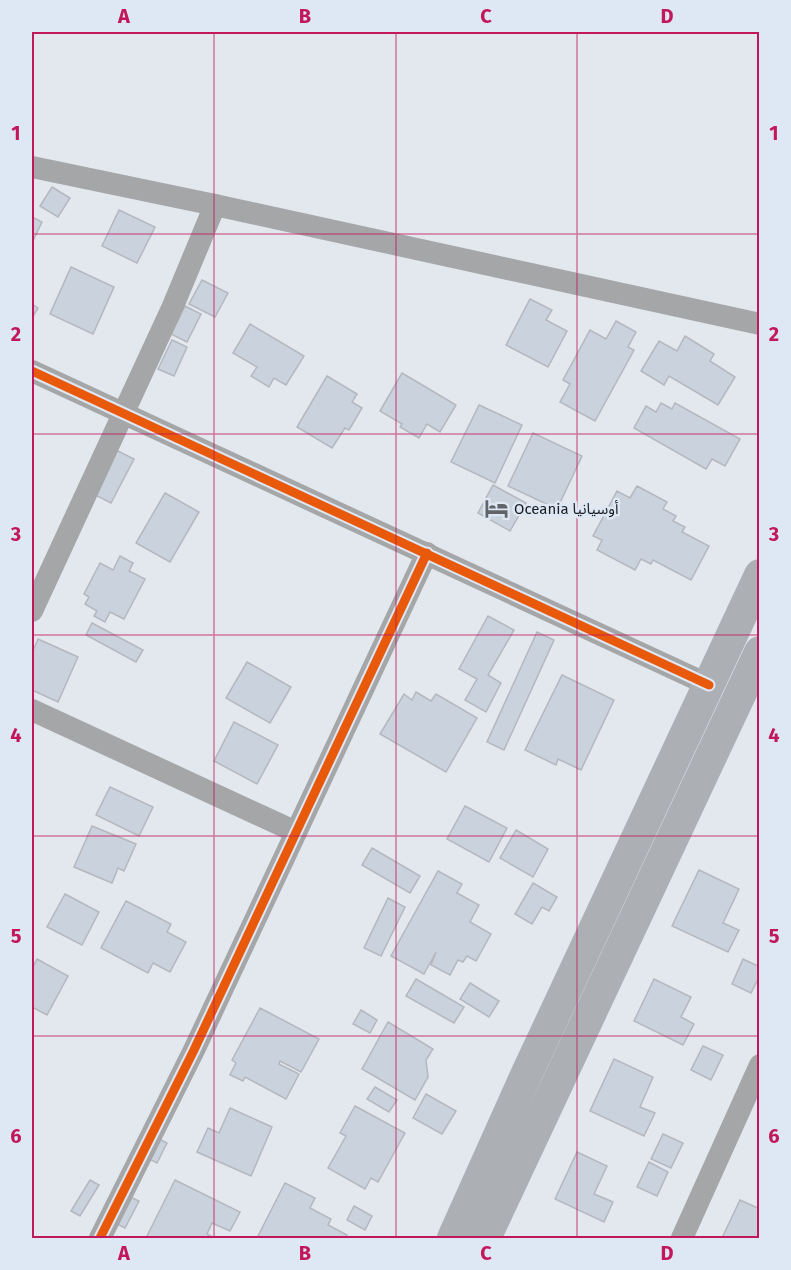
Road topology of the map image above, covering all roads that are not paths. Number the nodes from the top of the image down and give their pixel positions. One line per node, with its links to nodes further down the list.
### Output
1 (32, 167): 2 (street)
2 (215, 205): 3 (street); 5 (street)
3 (759, 324)
4 (32, 370): 5 (street)
5 (123, 412): 6 (street); 8 (street)
6 (427, 553): 10 (street); 13 (street)
7 (759, 575): 10 (main road)
8 (32, 611)
9 (759, 652): 11 (main road)
10 (709, 685): 11 (main road); 14 (main road)
11 (749, 704): 15 (main road)
12 (32, 710): 13 (street)
13 (296, 832): 18 (street)
14 (613, 890): 15 (main road); 17 (main road)
15 (642, 903): 17 (main road)
16 (759, 1065): 20 (street)
17 (481, 1222): 19 (main road)
18 (100, 1239)
19 (453, 1239)
20 (682, 1239)

